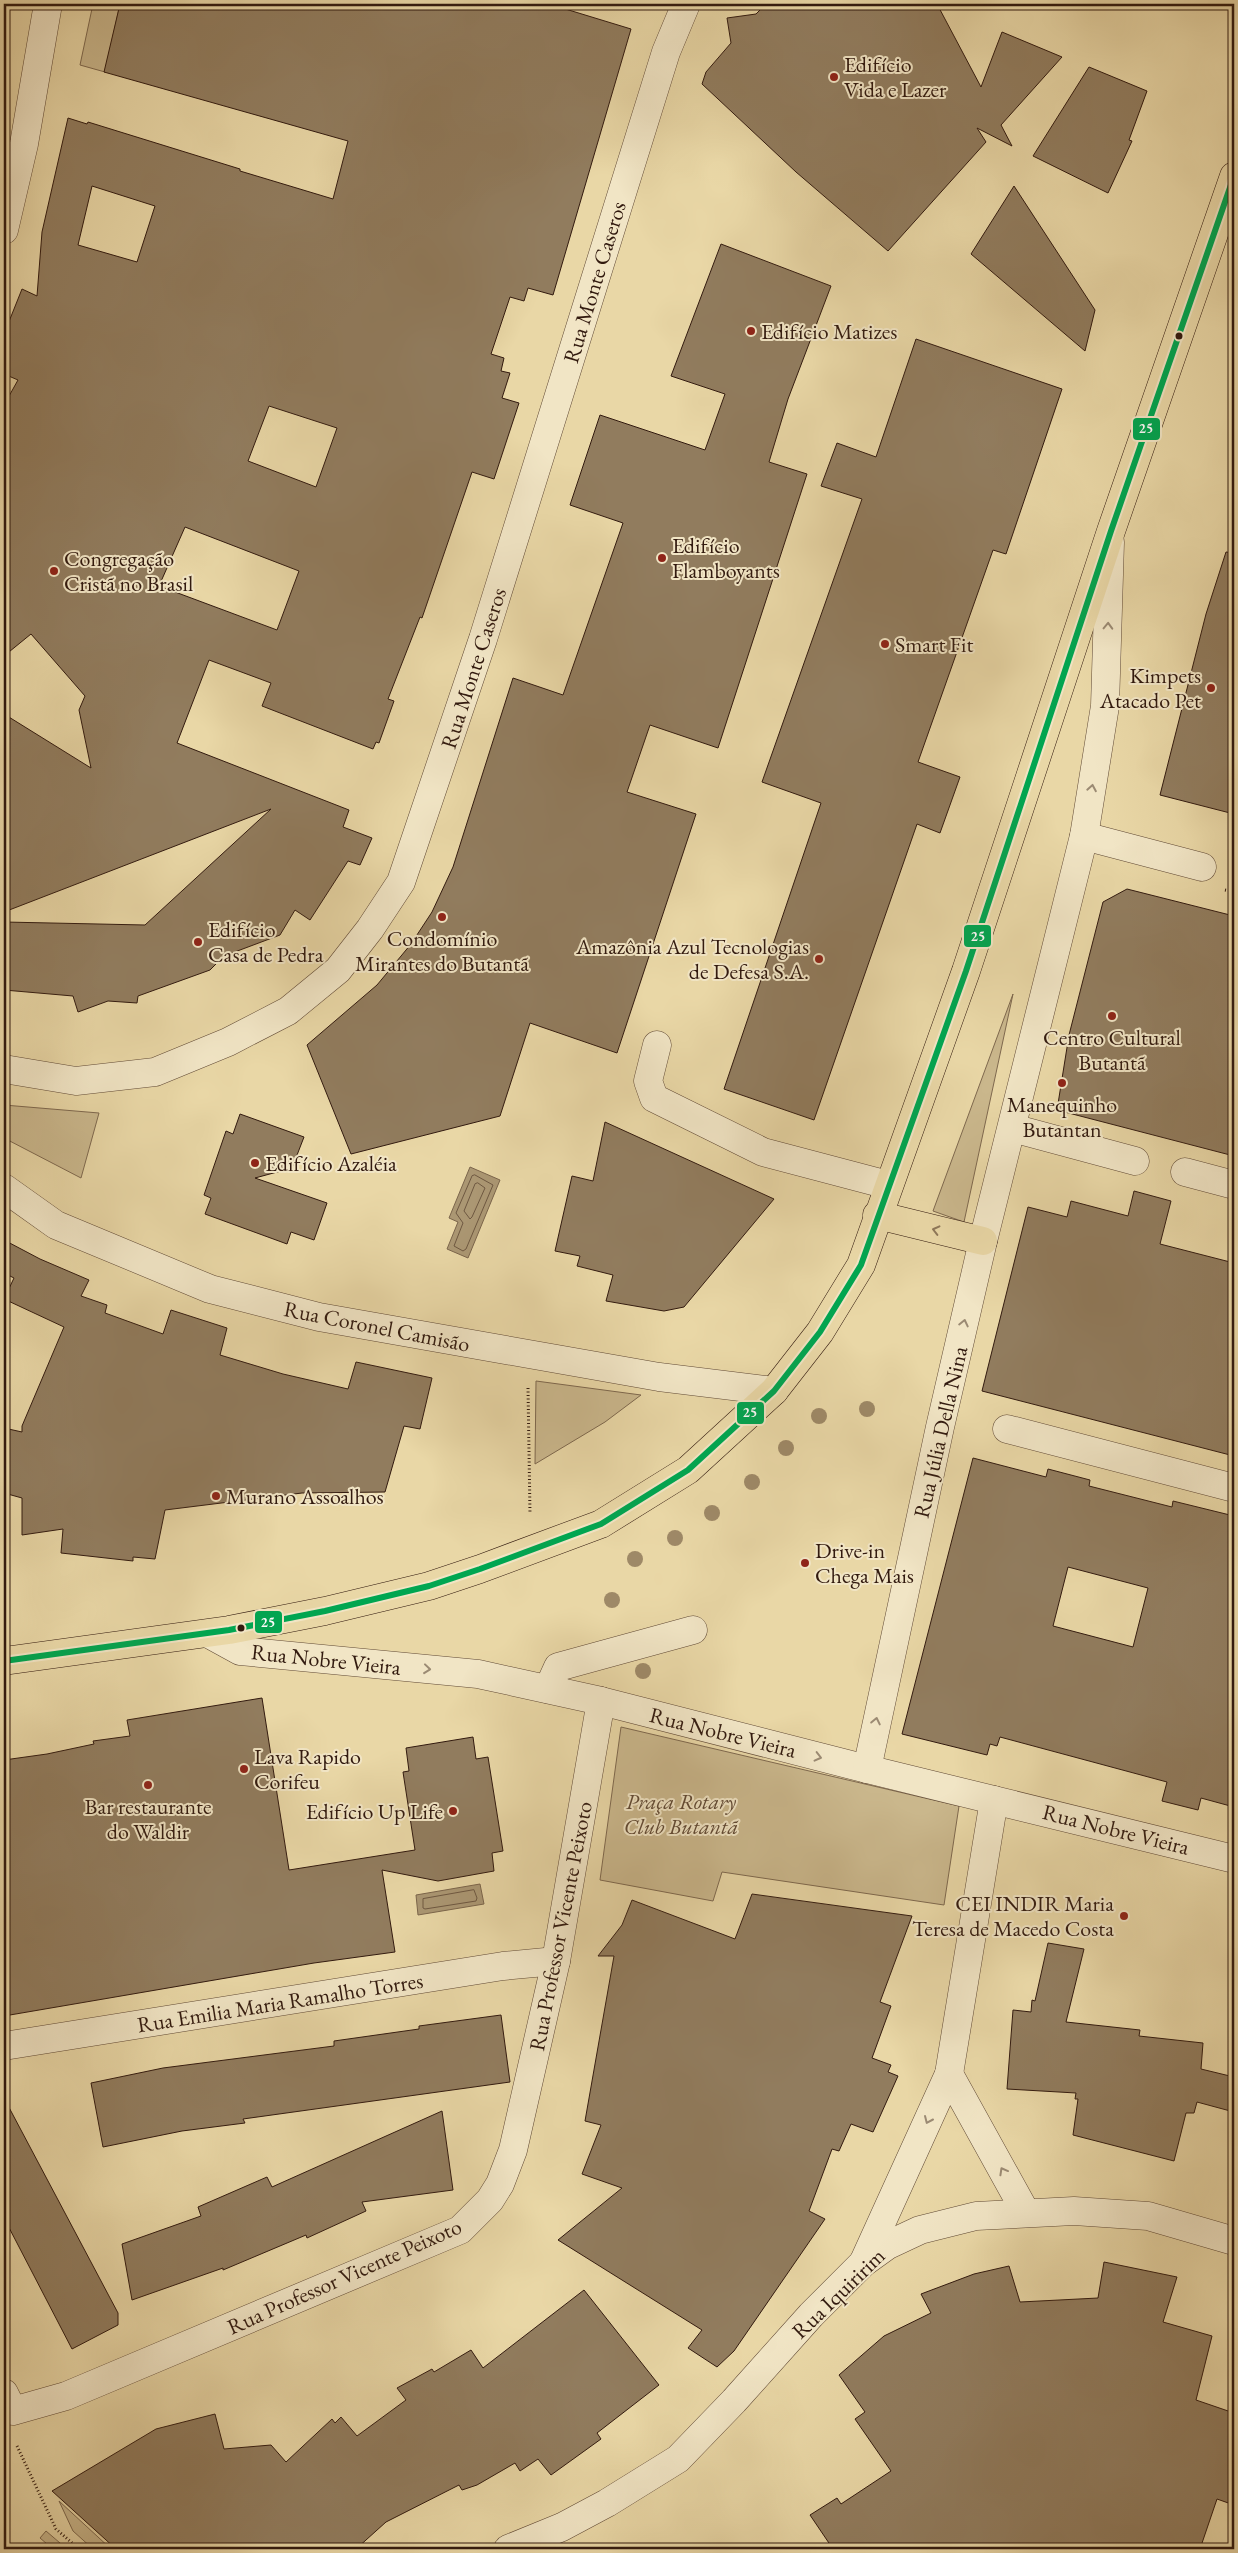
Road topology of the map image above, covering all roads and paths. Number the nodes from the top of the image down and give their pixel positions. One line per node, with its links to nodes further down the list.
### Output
1 (48, 4): 4 (street)
2 (686, 4): 9 (street, Rua Monte Caseros)
3 (1234, 176): 5 (main road)
4 (4, 230)
5 (1111, 531): 6 (street, Rua Júlia Della Nina, one-way to 5); 13 (main road)
6 (1084, 836): 7 (street); 10 (street, Rua Júlia Della Nina)
7 (1202, 867)
8 (657, 1045): 13 (street)
9 (4, 1069)
10 (1012, 1128): 11 (street); 17 (street, Rua Júlia Della Nina)
11 (1135, 1161)
12 (1185, 1172): 14 (street)
13 (888, 1185): 16 (main road)
14 (1234, 1185)
15 (4, 1188): 18 (street, Rua Coronel Camisão)
16 (877, 1215): 17 (main road, one-way to 16); 19 (main road)
17 (983, 1242): 28 (street, Rua Júlia Della Nina, one-way to 17)
18 (527, 1354): 19 (street, Rua Coronel Camisão); 22 (path)
19 (774, 1391): 22 (main road)
20 (1007, 1429): 21 (street)
21 (1234, 1488)
22 (530, 1551): 24 (main road)
23 (693, 1630): 26 (street)
24 (209, 1634): 25 (main road); 26 (street, Rua Nobre Vieira, one-way to 26)
25 (4, 1661)
26 (548, 1690): 27 (street, Rua Nobre Vieira)
27 (601, 1701): 28 (street, Rua Nobre Vieira, one-way to 28); 31 (street, Rua Professor Vicente Peixoto)
28 (867, 1769): 29 (street, Rua Nobre Vieira)
29 (994, 1800): 30 (street, Rua Nobre Vieira); 33 (street)
30 (1234, 1859)
31 (556, 1961): 32 (street, Rua Emilia Maria Ramalho Torres); 37 (street, Rua Professor Vicente Peixoto)
32 (4, 2046)
33 (949, 2074): 34 (street, one-way to 33); 36 (street, one-way to 36)
34 (1026, 2213): 35 (street, Rua Iquiririm); 36 (street, Rua Iquiririm)
35 (1234, 2241)
36 (863, 2263): 39 (street, Rua Iquiririm)
37 (8, 2402): 38 (path)
38 (79, 2549)
39 (508, 2549)

